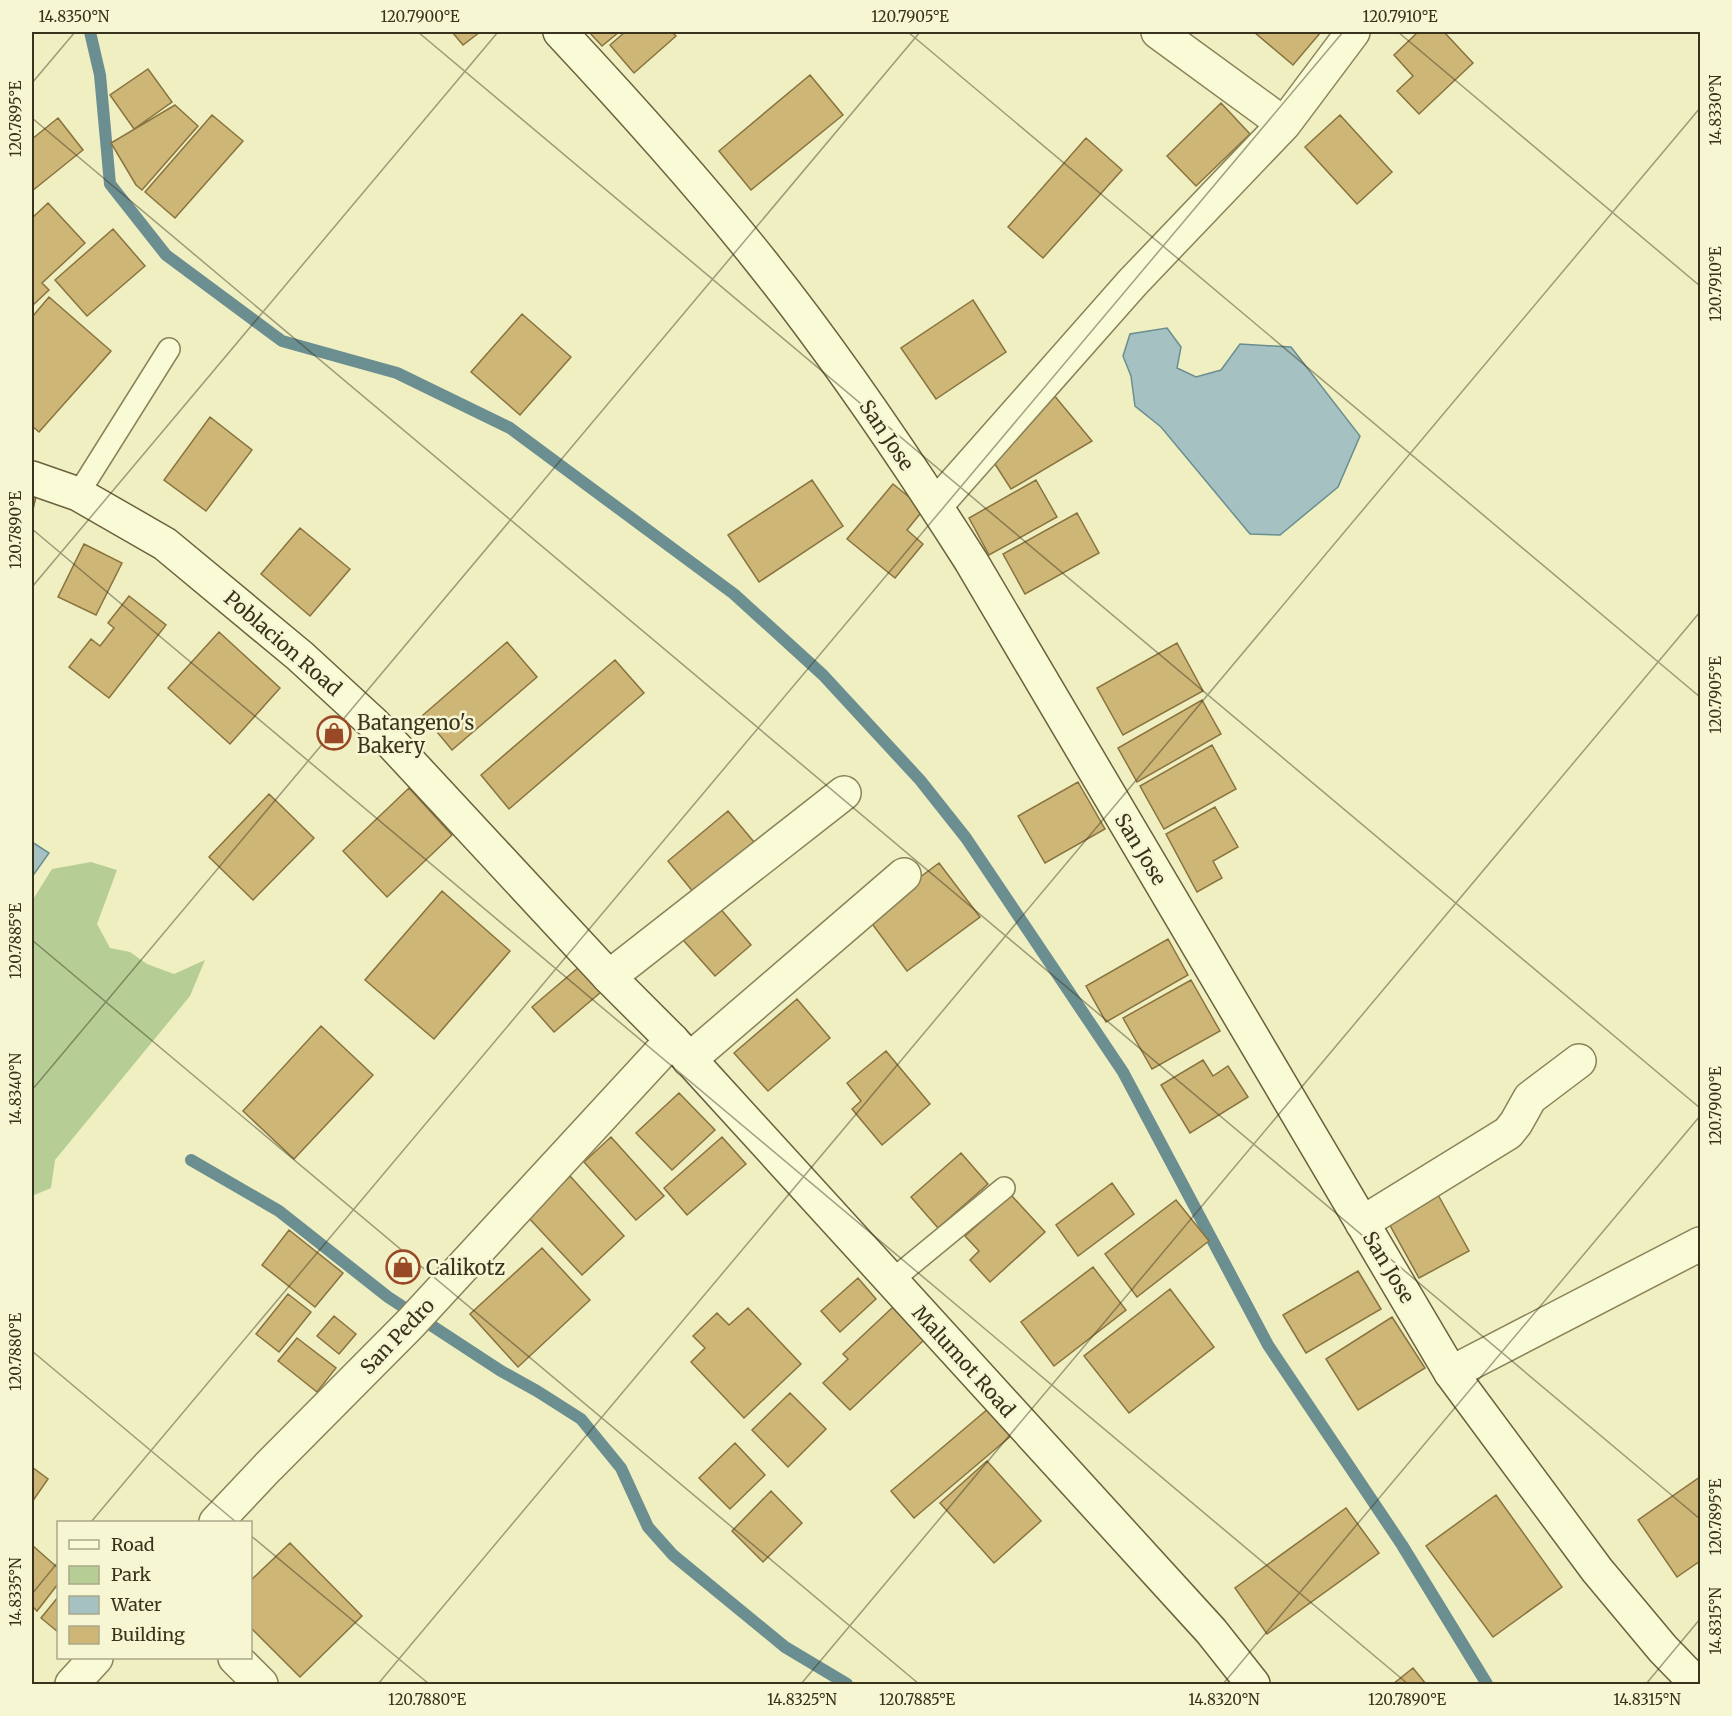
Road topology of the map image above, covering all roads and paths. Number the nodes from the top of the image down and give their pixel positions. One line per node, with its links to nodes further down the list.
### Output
1 (560, 32): 8 (street, San Jose)
2 (1158, 32): 4 (street)
3 (1353, 32): 4 (street)
4 (1284, 124): 8 (street)
5 (170, 349): 7 (lane)
6 (32, 478): 7 (street, Poblacion Road)
7 (78, 494): 11 (street, Poblacion Road)
8 (936, 505): 15 (street, San Jose)
9 (844, 793): 11 (street)
10 (904, 875): 12 (street, San Pedro)
11 (609, 976): 12 (street, Poblacion Road)
12 (681, 1050): 17 (street, Malumot Road); 19 (street, San Pedro)
13 (1579, 1061): 15 (street)
14 (1004, 1188): 17 (lane)
15 (1362, 1223): 18 (street, San Jose)
16 (1701, 1244): 18 (street)
17 (891, 1281): 24 (street, Malumot Road)
18 (1451, 1372): 25 (street, San Jose)
19 (217, 1521)
20 (95, 1659): 22 (street)
21 (236, 1659): 23 (street)
22 (72, 1684)
23 (261, 1684)
24 (1253, 1684)
25 (1697, 1684)

